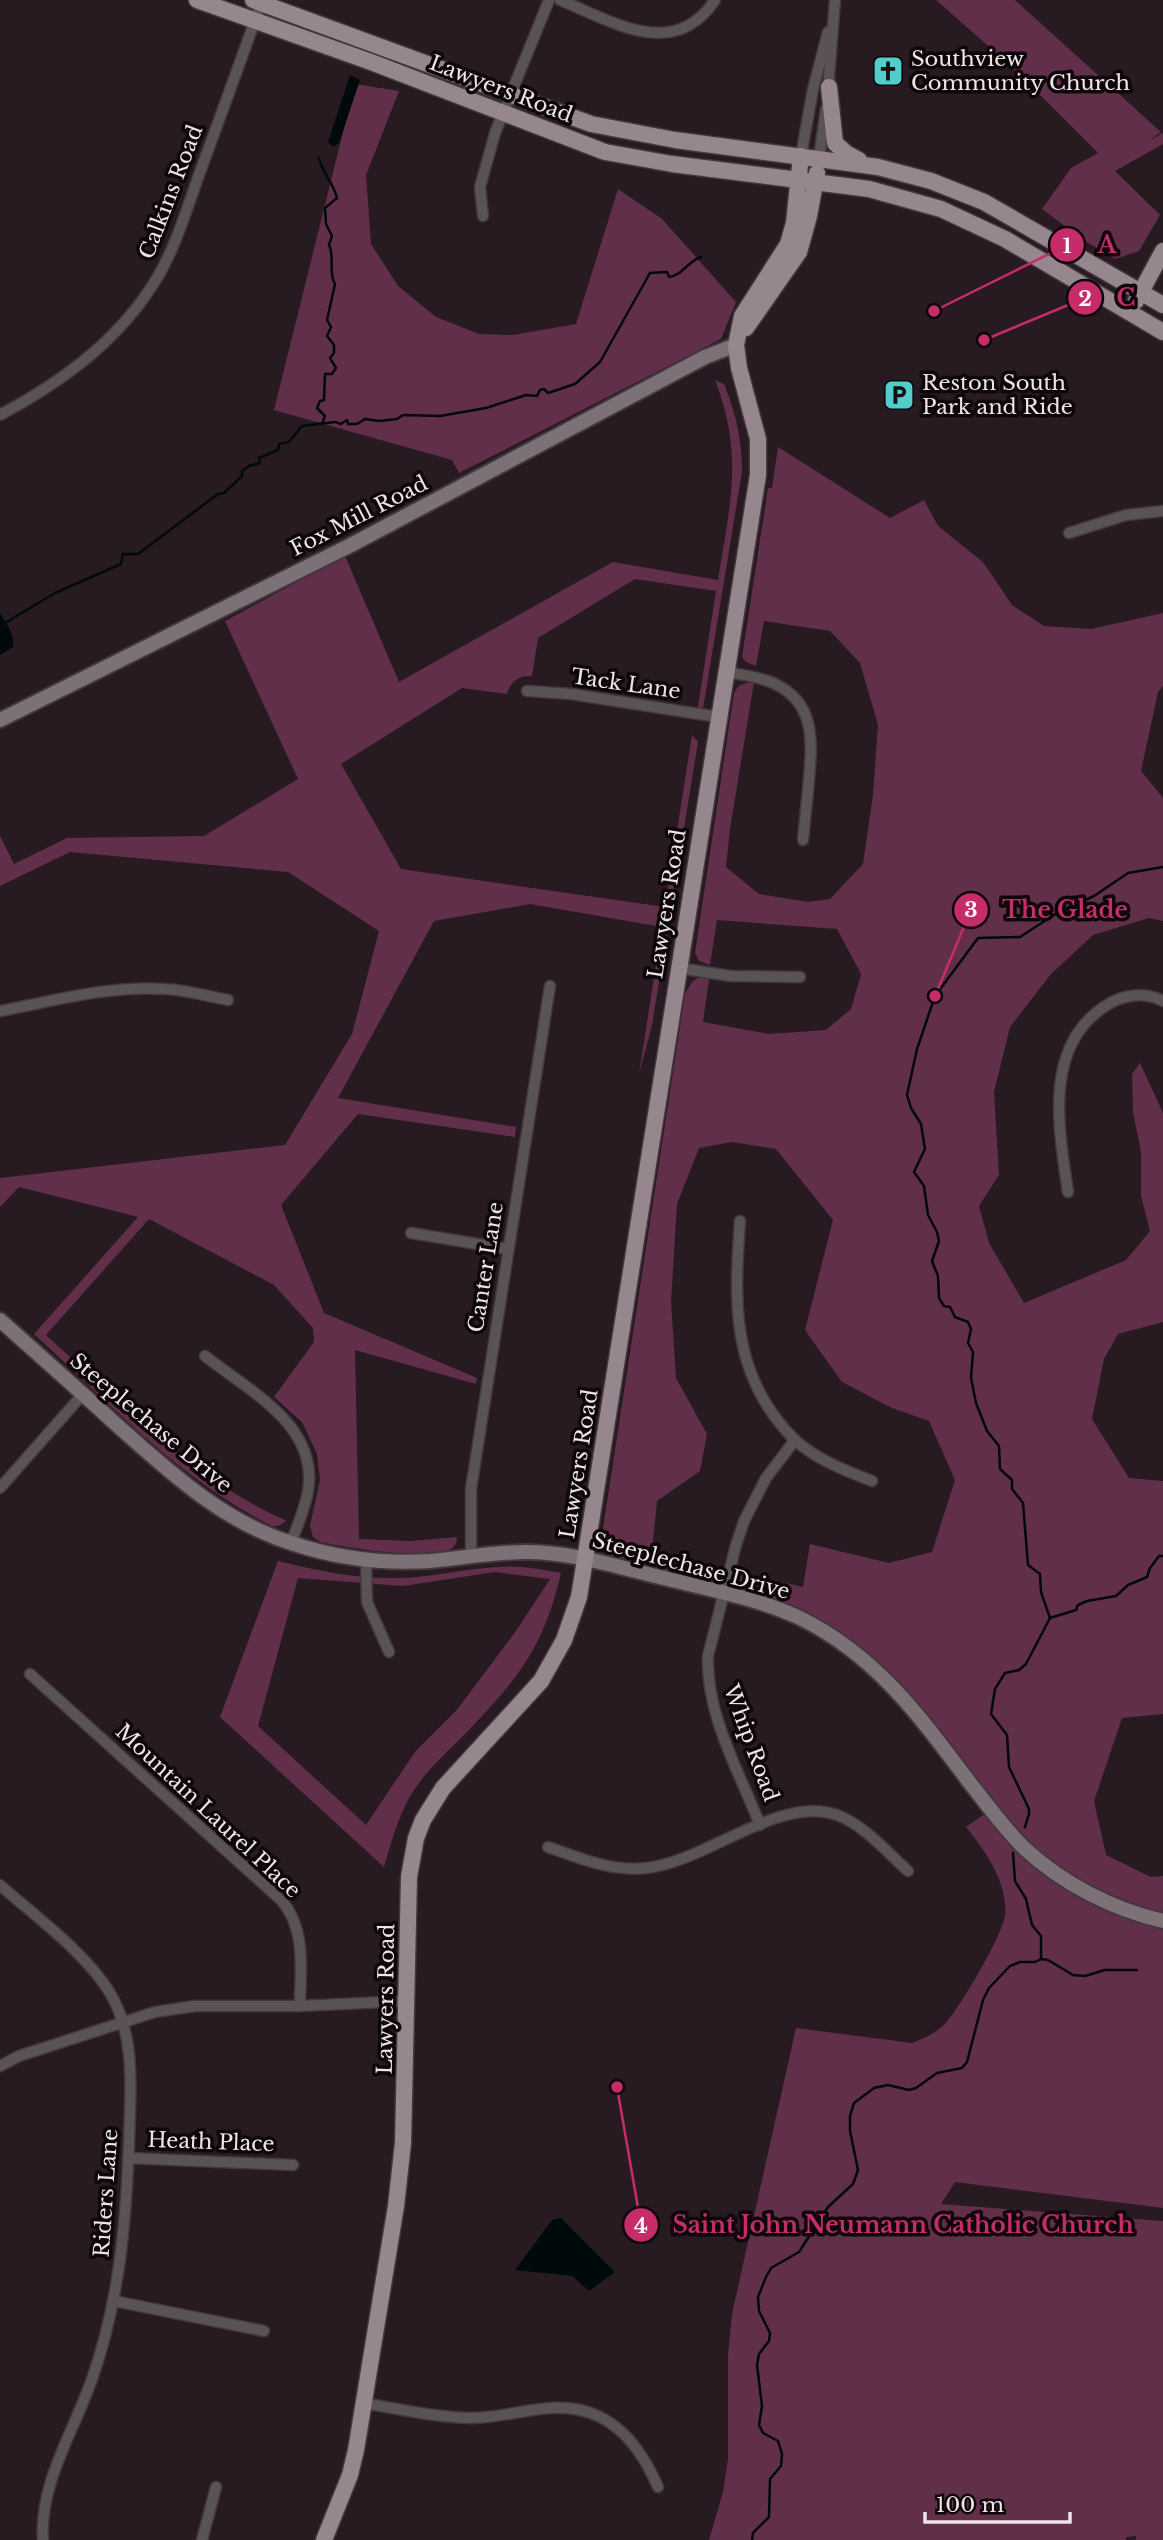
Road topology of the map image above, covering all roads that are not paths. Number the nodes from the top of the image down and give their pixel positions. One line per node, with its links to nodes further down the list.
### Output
1 (197, 0): 8 (main road, Lawyers Road)
2 (549, 0): 10 (street)
3 (560, 0): 4 (street)
4 (715, 0)
5 (835, 0): 7 (street)
6 (259, 1): 8 (street, Calkins Road); 10 (main road, Lawyers Road)
7 (834, 15): 9 (street); 12 (street)
8 (255, 20): 11 (main road, Lawyers Road); 24 (street, Calkins Road)
9 (829, 87): 13 (street); 14 (main road)
10 (510, 95): 11 (street); 12 (main road, Lawyers Road)
11 (502, 113): 15 (main road, Lawyers Road); 17 (street)
12 (801, 156): 13 (main road); 15 (main road, Lawyers Road)
13 (819, 158): 14 (main road); 16 (main road)
14 (878, 167): 19 (main road)
15 (798, 180): 16 (main road); 23 (main road, Lawyers Road)
16 (815, 181): 21 (main road); 23 (main road)
17 (482, 216)
18 (1163, 251): 19 (main road)
19 (1141, 292): 20 (main road); 21 (main road)
20 (1163, 305)
21 (1130, 313): 22 (main road)
22 (1163, 332)
23 (736, 345): 27 (main road, Lawyers Road); 30 (street, Fox Mill Road)
24 (0, 415)
25 (1163, 511): 26 (street)
26 (1069, 533)
27 (726, 672): 29 (main road, Lawyers Road); 31 (street)
28 (527, 691): 29 (street, Tack Lane)
29 (718, 717): 32 (main road, Lawyers Road)
30 (0, 720)
31 (803, 839)
32 (678, 968): 33 (street); 51 (main road, Lawyers Road)
33 (800, 977)
34 (550, 986): 41 (street, Canter Lane)
35 (228, 1000): 37 (street)
36 (1163, 1000): 38 (street)
37 (0, 1011)
38 (1068, 1192)
39 (740, 1221): 45 (street)
40 (411, 1233): 41 (street)
41 (509, 1249): 49 (street, Canter Lane)
42 (0, 1320): 44 (street, Steeplechase Drive)
43 (205, 1356): 48 (street)
44 (83, 1394): 47 (street); 48 (street, Steeplechase Drive)
45 (795, 1440): 46 (street); 52 (street, Whip Road)
46 (872, 1481)
47 (0, 1488)
48 (291, 1543): 50 (street, Steeplechase Drive)
49 (471, 1556): 50 (street, Steeplechase Drive); 51 (street, Steeplechase Drive)
50 (366, 1559): 53 (street)
51 (585, 1559): 52 (street, Steeplechase Drive); 60 (main road, Lawyers Road)
52 (724, 1593): 55 (street, Whip Road); 59 (street, Steeplechase Drive)
53 (389, 1652)
54 (30, 1674): 61 (street, Mountain Laurel Place)
55 (761, 1825): 56 (street); 57 (street)
56 (548, 1847)
57 (908, 1871)
58 (0, 1885): 62 (street, Riders Lane)
59 (1163, 1921)
60 (406, 2001): 61 (street); 68 (main road, Lawyers Road)
61 (300, 2006): 62 (street)
62 (121, 2023): 63 (street); 64 (street, Riders Lane)
63 (0, 2066)
64 (128, 2158): 65 (street, Heath Place); 66 (street, Riders Lane)
65 (293, 2165)
66 (114, 2301): 67 (street); 71 (street, Riders Lane)
67 (264, 2331)
68 (364, 2403): 70 (street); 73 (main road, Lawyers Road)
69 (216, 2487): 72 (street)
70 (658, 2487)
71 (43, 2540)
72 (202, 2540)
73 (324, 2540)

